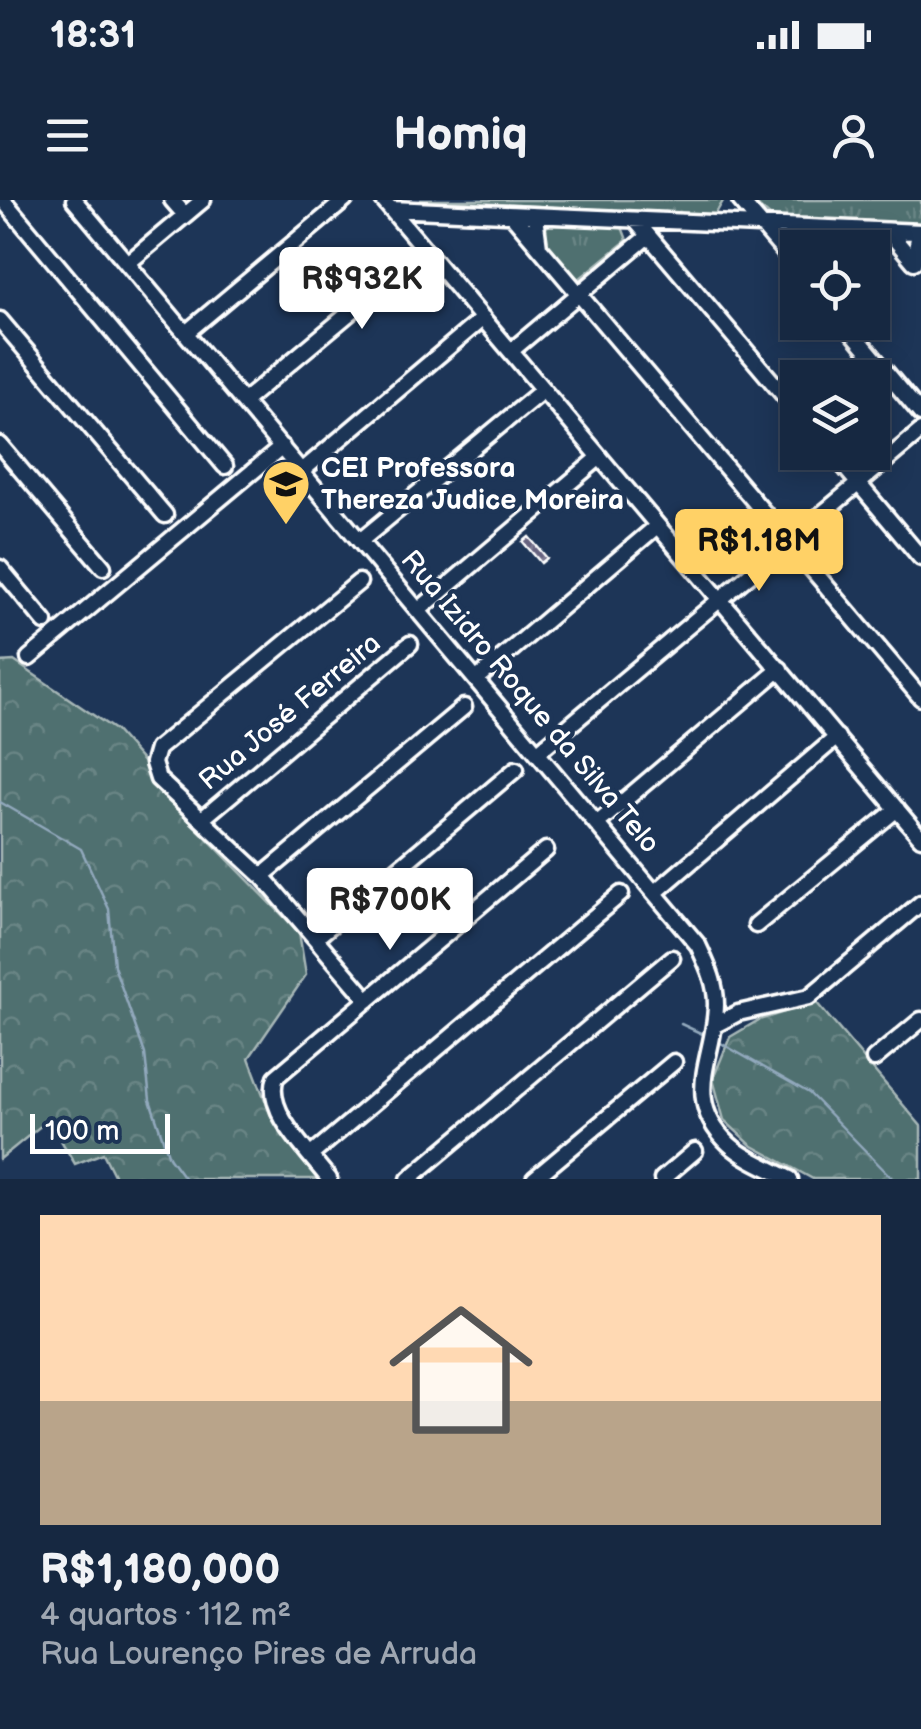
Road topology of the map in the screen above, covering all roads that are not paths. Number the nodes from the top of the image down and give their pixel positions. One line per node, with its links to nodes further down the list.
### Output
1 (3, 200): 41 (street)
2 (74, 200): 25 (street, Rua Izidro Roque da Silva Telo)
3 (172, 200): 9 (street)
4 (203, 200): 9 (street)
5 (345, 200): 30 (street)
6 (737, 200): 14 (street); 15 (street)
7 (387, 204): 8 (street); 22 (street)
8 (432, 211): 10 (street); 22 (street)
9 (185, 215): 25 (street)
10 (512, 215): 11 (street); 23 (street)
11 (535, 217): 12 (street); 23 (street)
12 (636, 221): 13 (street); 21 (street)
13 (674, 223): 14 (street); 21 (street)
14 (721, 224): 15 (street)
15 (762, 226): 16 (street); 24 (street)
16 (801, 228): 17 (street)
17 (859, 230)
18 (890, 231): 19 (street)
19 (920, 232): 26 (street)
20 (890, 233): 26 (street)
21 (653, 242): 27 (street); 34 (street)
22 (421, 245): 28 (street); 35 (street)
23 (539, 247): 27 (street)
24 (780, 247)
25 (128, 263): 30 (street, Rua Izidro Roque da Silva Telo)
26 (918, 266)
27 (579, 292): 32 (street); 48 (street)
28 (483, 318): 32 (street); 43 (street)
29 (0, 320): 45 (street)
30 (187, 332): 35 (street, Rua Izidro Roque da Silva Telo)
31 (859, 340): 36 (street)
32 (511, 351): 33 (street)
33 (543, 390): 40 (street); 47 (street)
34 (780, 391)
35 (244, 401): 39 (street, Rua Izidro Roque da Silva Telo)
36 (921, 414)
37 (921, 430): 44 (street)
38 (0, 445): 50 (street)
39 (282, 447): 43 (street, Rua Izidro Roque da Silva Telo); 57 (street)
40 (600, 458): 46 (street); 54 (street)
41 (226, 466)
42 (847, 470): 44 (street)
43 (302, 471): 47 (street, Rua Izidro Roque da Silva Telo)
44 (859, 484): 48 (street); 49 (street)
45 (165, 516)
46 (658, 526): 53 (street); 59 (street)
47 (360, 540): 54 (street, Rua Izidro Roque da Silva Telo)
48 (788, 540): 53 (street); 60 (street)
49 (921, 558)
50 (103, 567)
51 (0, 568): 55 (street)
52 (359, 582): 66 (street)
53 (720, 600): 58 (street); 63 (street)
54 (419, 610): 59 (street, Rua Izidro Roque da Silva Telo)
55 (45, 622)
56 (410, 644): 66 (street, Rua José Ferreira)
57 (29, 658)
58 (780, 669): 62 (street); 67 (street)
59 (477, 678): 63 (street, Rua Izidro Roque da Silva Telo)
60 (921, 698)
61 (464, 707): 70 (street)
62 (837, 738): 65 (street); 71 (street)
63 (538, 752): 67 (street, Rua Izidro Roque da Silva Telo)
64 (516, 769): 75 (street)
65 (896, 809): 68 (street); 74 (street)
66 (202, 819): 70 (street)
67 (599, 822): 71 (street, Rua Izidro Roque da Silva Telo)
68 (921, 838)
69 (546, 850): 77 (street)
70 (262, 876): 75 (street)
71 (656, 891): 79 (street, Rua Izidro Roque da Silva Telo)
72 (621, 894): 83 (street)
73 (921, 904): 79 (street)
74 (756, 925)
75 (316, 937): 77 (street)
76 (672, 958): 85 (street)
77 (368, 1000): 83 (street)
78 (921, 1020): 80 (street)
79 (715, 1025): 88 (street, Rua Izidro Roque da Silva Telo)
80 (874, 1059)
81 (674, 1062): 86 (street)
82 (695, 1151): 87 (street)
83 (311, 1155): 84 (street)
84 (329, 1179)
85 (409, 1179)
86 (534, 1179)
87 (662, 1179)
88 (790, 1179)

